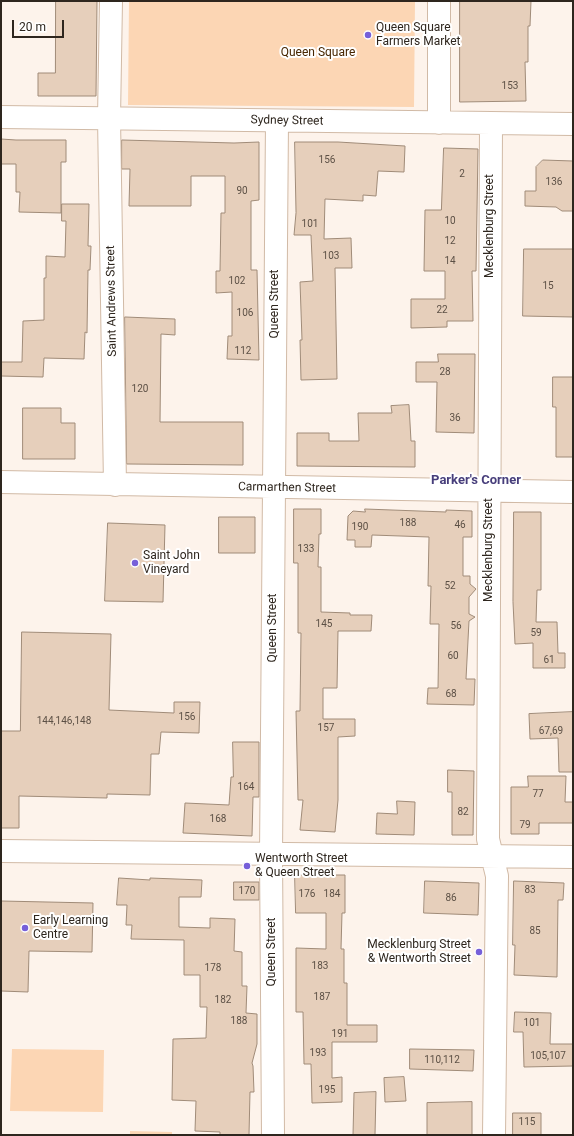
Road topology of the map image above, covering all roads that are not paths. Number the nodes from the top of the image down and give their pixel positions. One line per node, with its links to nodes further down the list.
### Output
1 (111, 1): 4 (street, Saint Andrews Street)
2 (439, 1): 6 (street)
3 (1, 117): 4 (street, Sydney Street)
4 (109, 118): 5 (street, Sydney Street); 10 (street, Saint Andrews Street)
5 (277, 120): 6 (street, Sydney Street); 11 (street, Queen Street)
6 (439, 123): 7 (street, Sydney Street)
7 (491, 124): 8 (street, Sydney Street); 12 (street, Mecklenburg Street)
8 (573, 124)
9 (1, 482): 10 (street, Carmarthen Street)
10 (115, 484): 11 (street, Carmarthen Street)
11 (274, 487): 12 (street, Carmarthen Street); 15 (street, Queen Street)
12 (489, 491): 13 (street, Carmarthen Street); 16 (street, Mecklenburg Street)
13 (573, 492)
14 (1, 851): 15 (street)
15 (271, 854): 16 (street); 18 (street, Queen Street)
16 (492, 856): 17 (street); 19 (street, Mecklenburg Street)
17 (573, 857)
18 (274, 1135)
19 (494, 1135)

